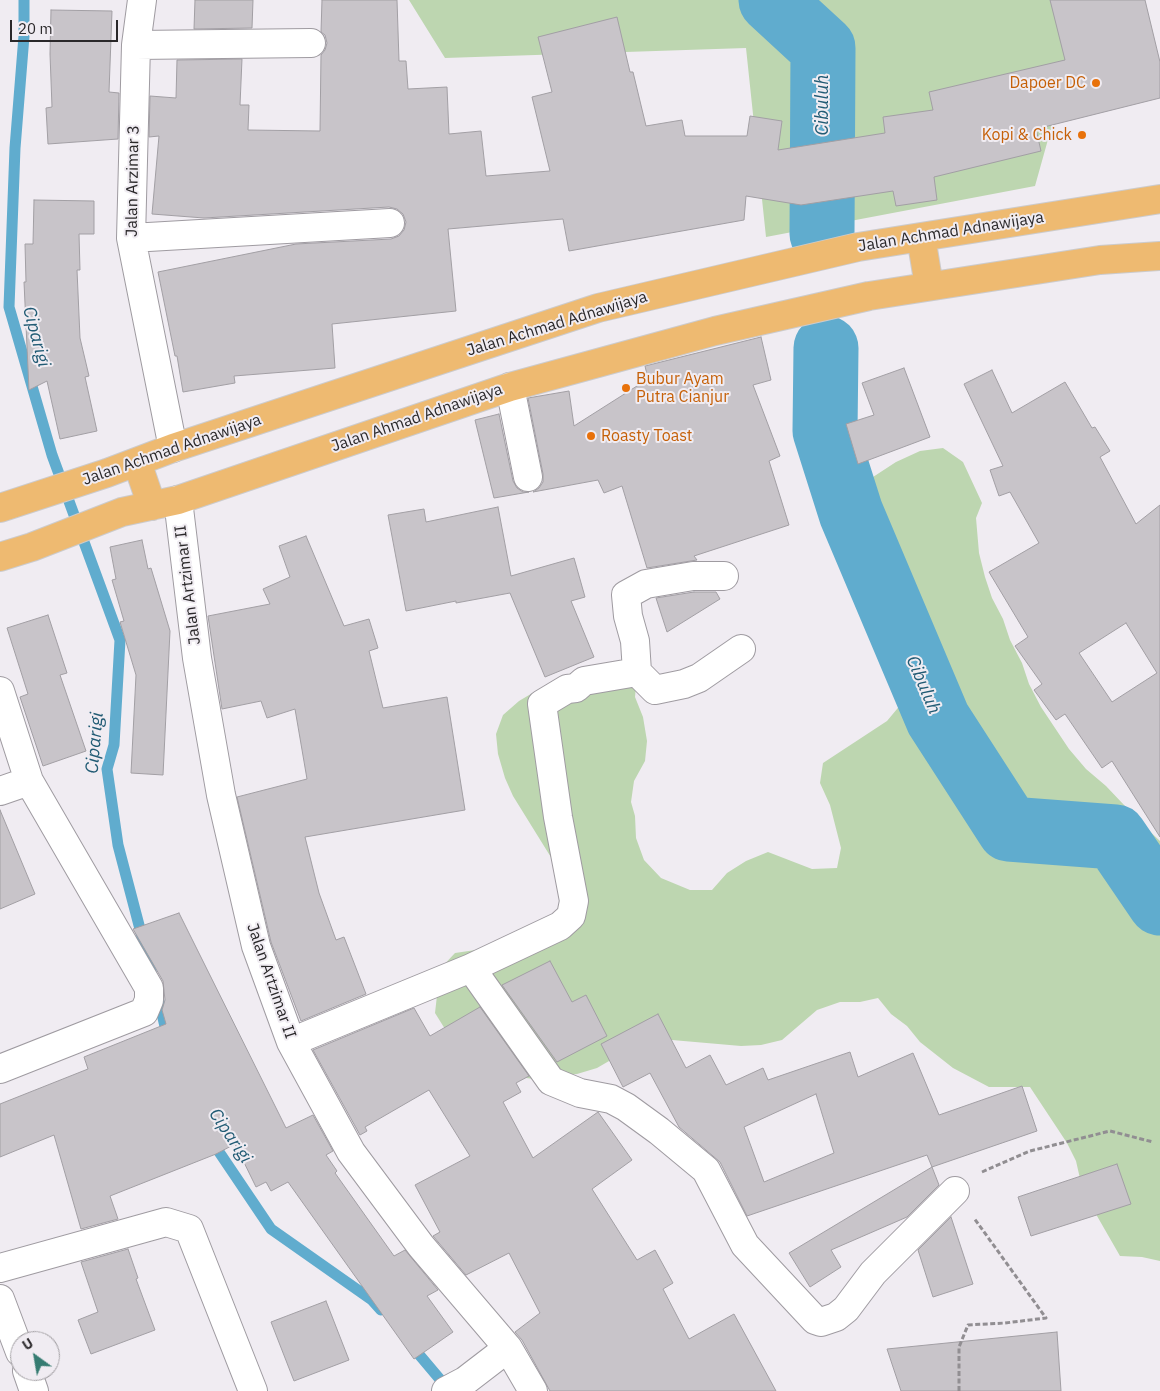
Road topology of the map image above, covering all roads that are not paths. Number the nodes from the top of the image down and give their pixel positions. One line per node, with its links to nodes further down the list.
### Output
1 (142, 0): 3 (street, Jalan Arzimar 3)
2 (311, 43): 3 (street)
3 (136, 45): 7 (street, Jalan Arzimar 3)
4 (1160, 199): 6 (main road, Jalan Achmad Adnawijaya)
5 (390, 223): 7 (street)
6 (921, 237): 9 (main road); 11 (main road, Jalan Achmad Adnawijaya)
7 (131, 238): 11 (street, Jalan Arzimar 3)
8 (1160, 256): 9 (main road)
9 (929, 286): 10 (main road, Jalan Ahmad Adnawijaya)
10 (510, 387): 13 (street); 14 (main road, Jalan Ahmad Adnawijaya)
11 (173, 448): 12 (main road, Jalan Achmad Adnawijaya)
12 (137, 462): 14 (main road); 15 (main road, Jalan Achmad Adnawijaya)
13 (528, 477)
14 (165, 503): 16 (main road, Jalan Ahmad Adnawijaya); 24 (street, Jalan Artzimar II)
15 (8, 505)
16 (0, 557)
17 (724, 576): 19 (street)
18 (741, 650): 19 (street)
19 (637, 672): 23 (street)
20 (0, 691): 21 (street)
21 (29, 781): 22 (street); 25 (street)
22 (0, 791)
23 (471, 968): 24 (street); 26 (street)
24 (291, 1042): 30 (street, Jalan Artzimar II)
25 (0, 1068)
26 (955, 1191)
27 (0, 1268): 32 (street)
28 (0, 1299): 29 (street)
29 (12, 1331)
30 (508, 1348): 31 (street); 33 (street, Jalan Artzimar II)
31 (456, 1386)
32 (253, 1391)
33 (534, 1391)

